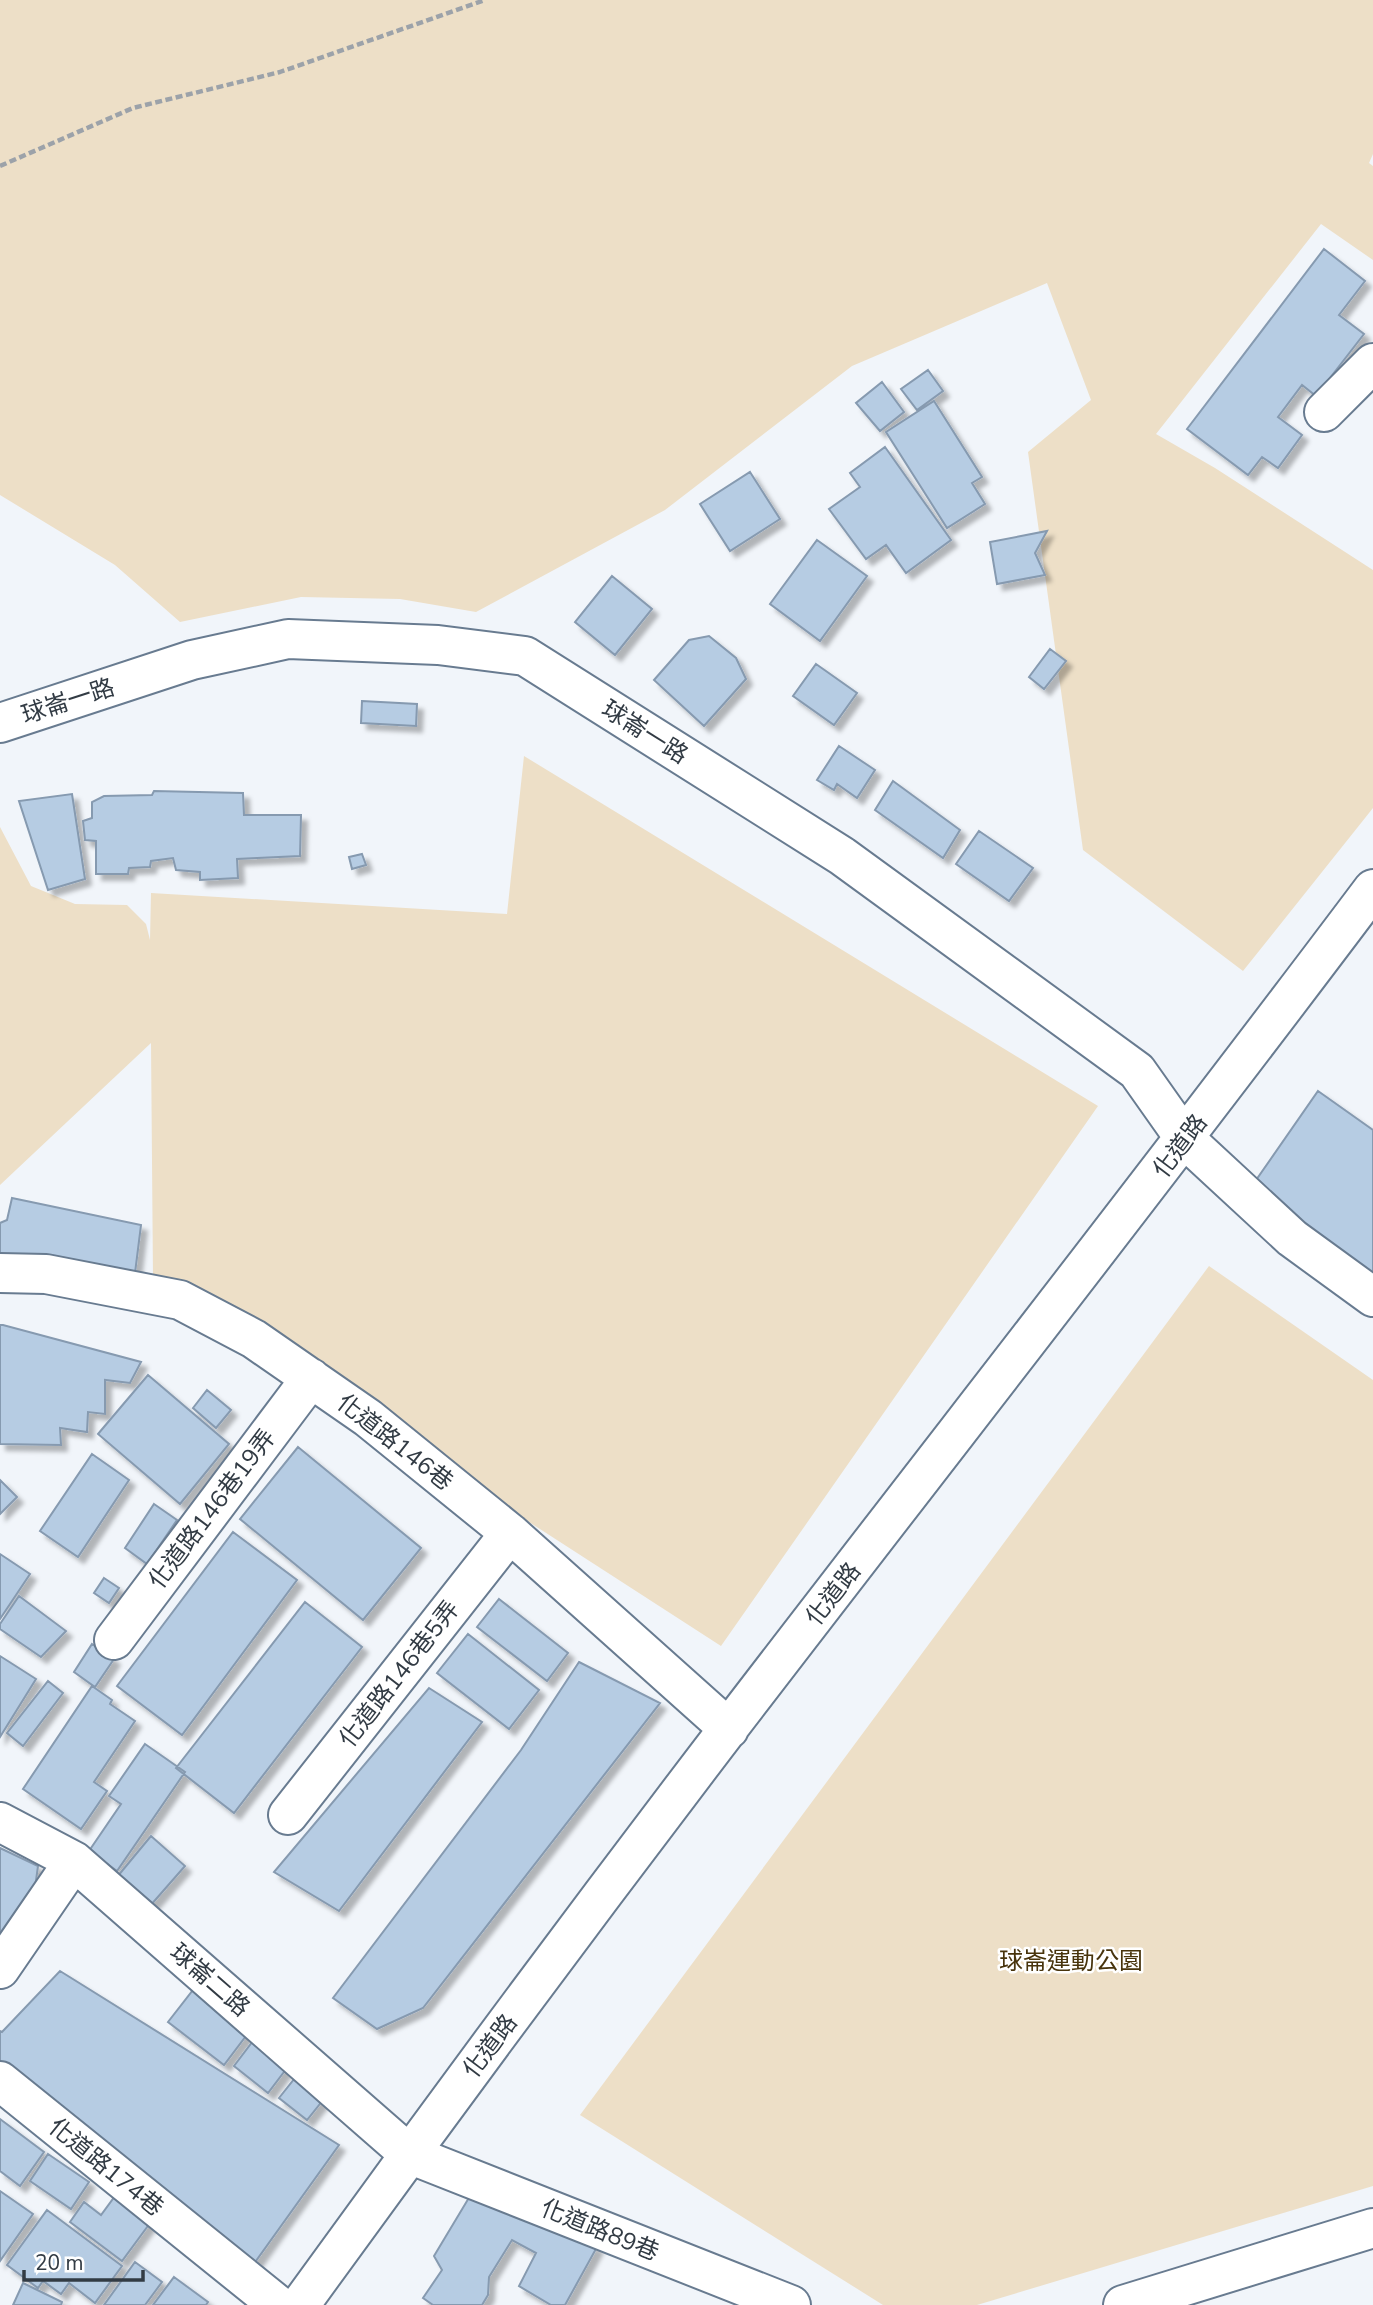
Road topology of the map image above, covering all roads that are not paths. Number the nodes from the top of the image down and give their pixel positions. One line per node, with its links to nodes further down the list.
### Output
1 (1373, 363): 2 (street)
2 (1324, 412)
3 (0, 723): 5 (street, 球崙一路)
4 (1373, 889): 5 (street, 化道路)
5 (1185, 1139): 7 (street, 球崙一路); 11 (street, 化道路)
6 (0, 1273): 8 (street, 化道路146巷)
7 (1373, 1297)
8 (311, 1378): 9 (street, 化道路146巷); 10 (street, 化道路146巷19弄)
9 (510, 1533): 11 (street, 化道路146巷); 12 (street, 化道路146巷5弄)
10 (114, 1640)
11 (729, 1729): 17 (street, 化道路)
12 (288, 1815)
13 (0, 1822): 14 (street, 球崙二路)
14 (74, 1861): 15 (street); 17 (street, 球崙二路)
15 (0, 1969)
16 (0, 2081): 19 (street, 化道路174巷)
17 (409, 2154): 20 (street, 化道路); 21 (street, 化道路89巷)
18 (1373, 2228): 22 (street)
19 (278, 2305)
20 (300, 2305)
21 (791, 2305)
22 (1123, 2305)

